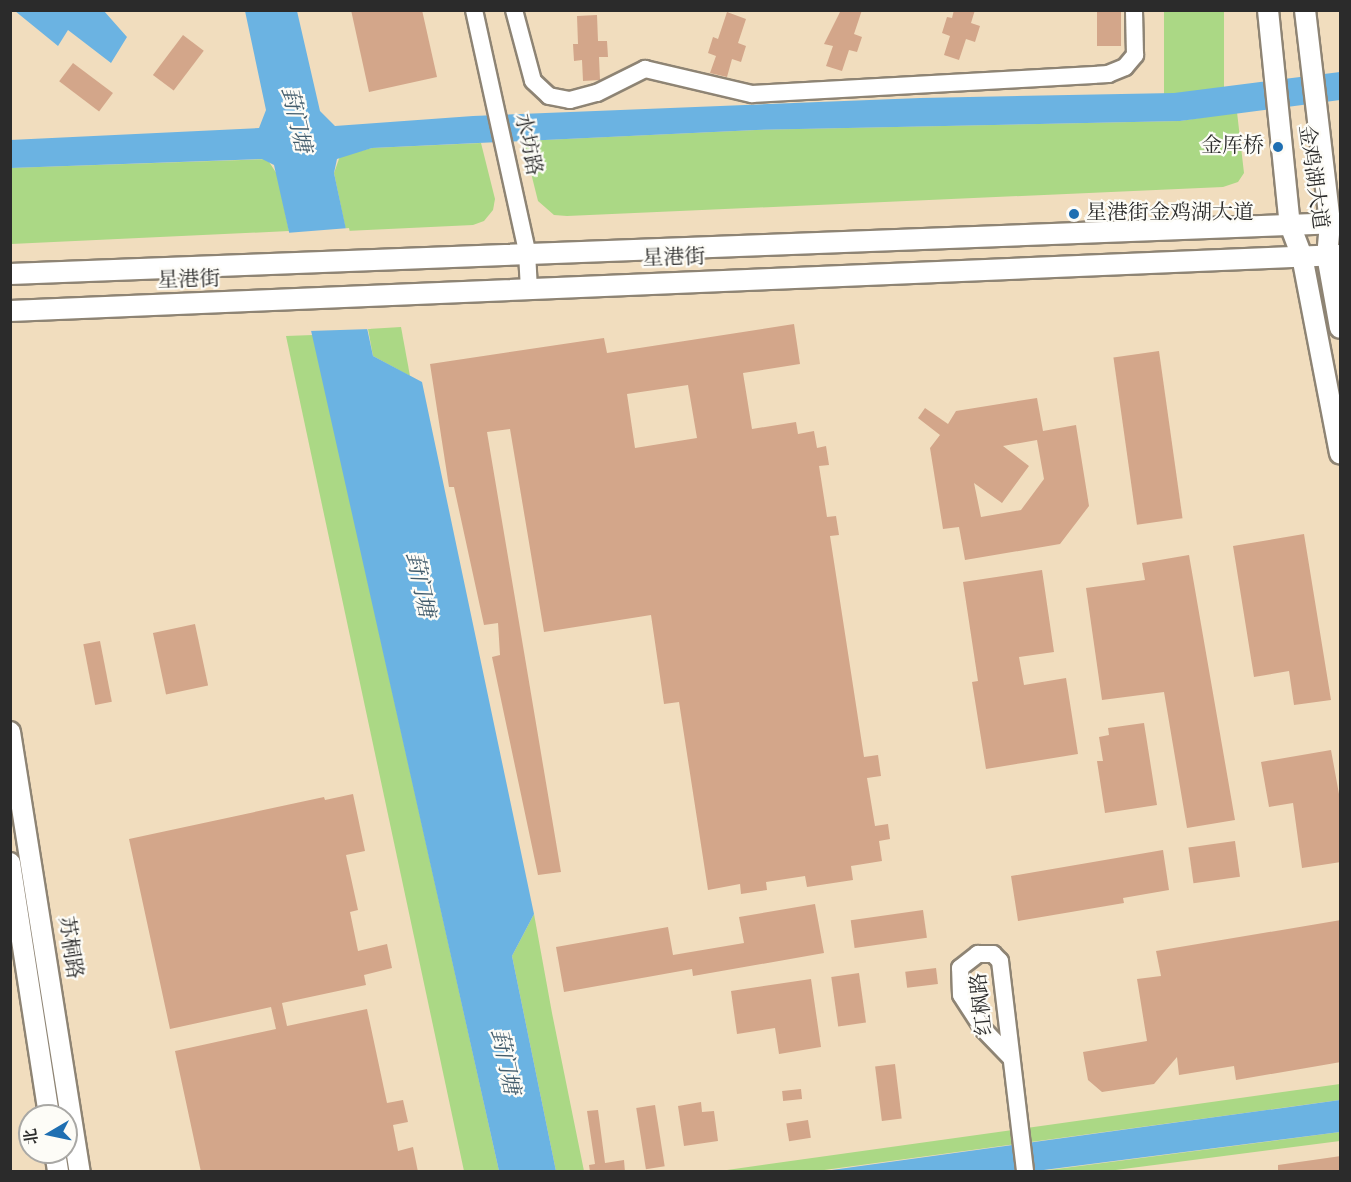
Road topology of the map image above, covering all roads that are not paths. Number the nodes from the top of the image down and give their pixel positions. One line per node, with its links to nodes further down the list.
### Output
1 (474, 10): 8 (street, 水坊路)
2 (514, 10): 3 (street)
3 (1134, 10)
4 (1268, 10): 7 (main road, 金鸡湖大道)
5 (1305, 10): 6 (main road, 金鸡湖大道)
6 (1335, 223): 7 (main road, 星港街); 9 (main road, 金鸡湖大道)
7 (1290, 225): 8 (main road, 星港街); 10 (main road, 金鸡湖大道)
8 (527, 252): 11 (main road, 星港街); 12 (street, 水坊路)
9 (1334, 255): 10 (main road, 星港街); 14 (main road, 金鸡湖大道)
10 (1302, 256): 12 (main road, 星港街); 15 (main road, 金鸡湖大道)
11 (10, 274)
12 (529, 290): 13 (main road, 星港街)
13 (10, 311)
14 (1341, 327)
15 (1341, 453)
16 (10, 732): 18 (main road, 苏桐路)
17 (11, 872): 18 (main road); 19 (main road)
18 (34, 884): 19 (main road); 22 (main road, 苏桐路)
19 (13, 899): 21 (main road)
20 (1011, 1058): 20 (street, 红枫路); 23 (street, 红枫路)
21 (47, 1104)
22 (66, 1104)
23 (1025, 1172)

